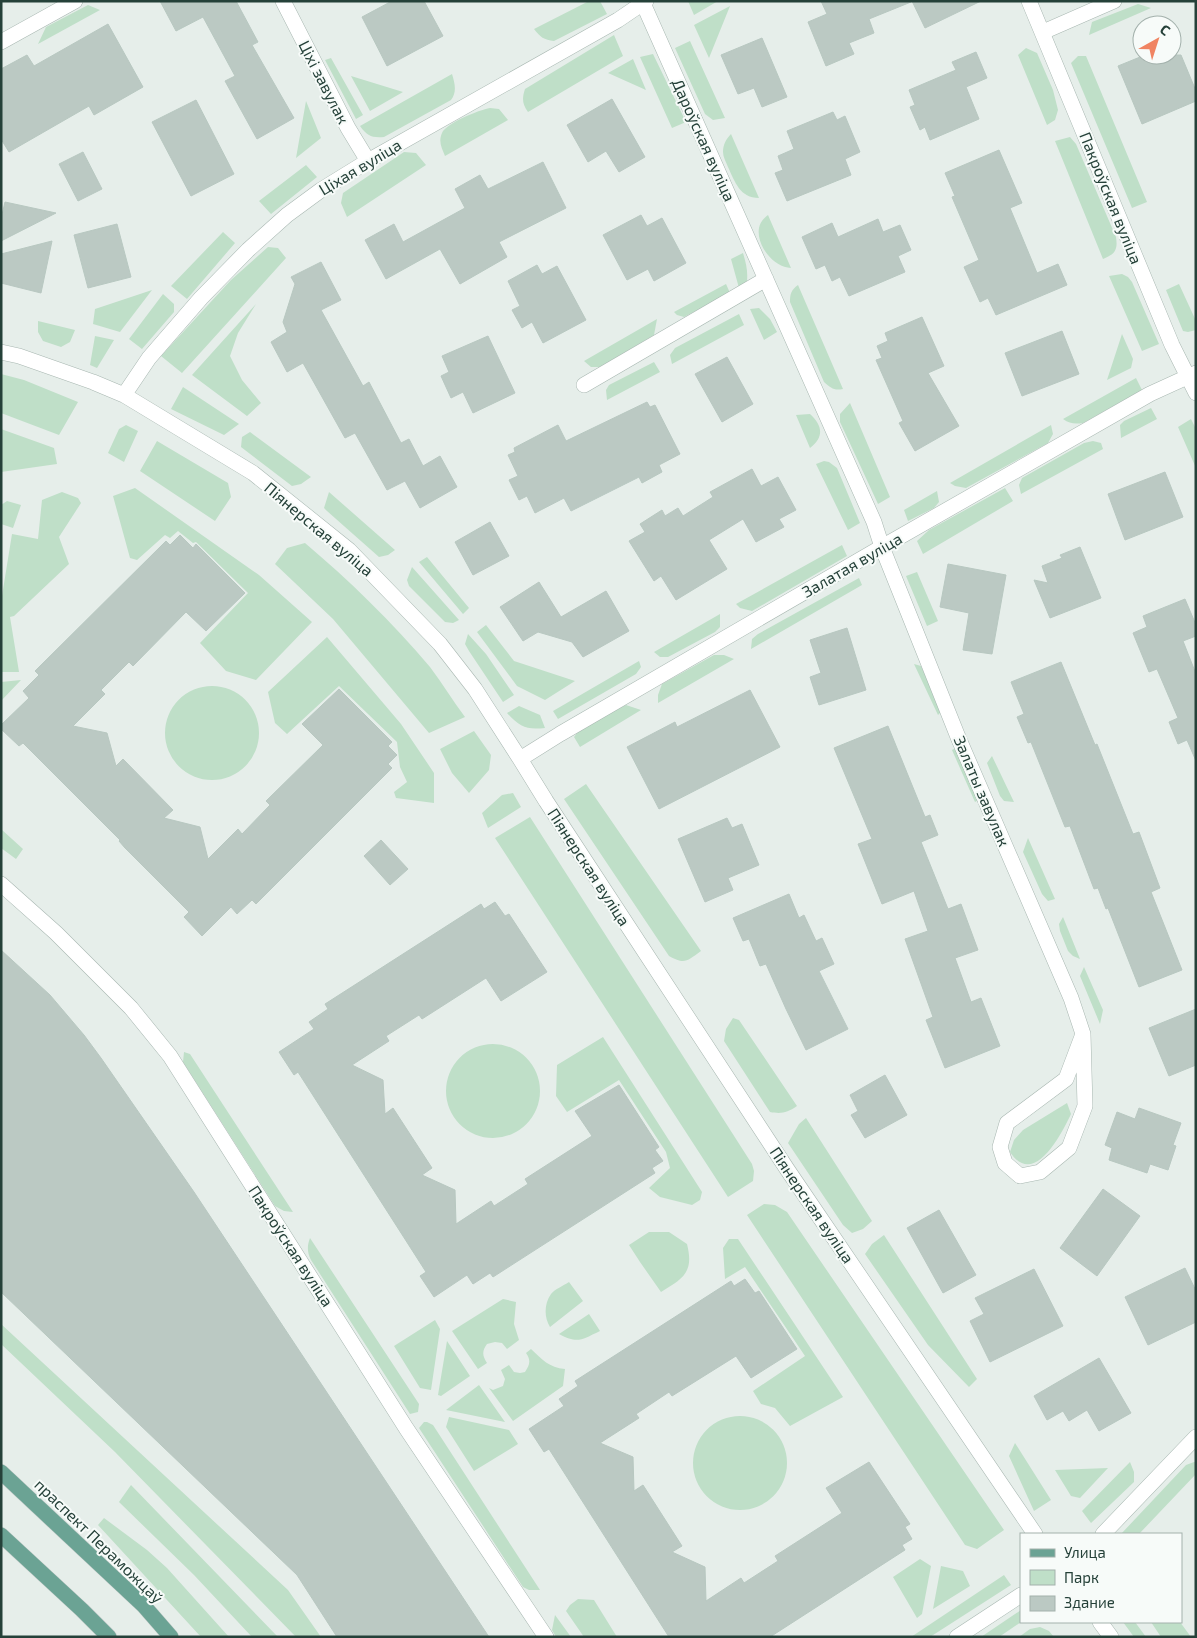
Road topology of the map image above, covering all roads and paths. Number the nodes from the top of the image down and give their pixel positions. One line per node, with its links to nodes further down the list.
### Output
1 (75, 1): 7 (street)
2 (283, 1): 8 (street, Ціхі завулак)
3 (1029, 1): 6 (street, Пакроўская вуліца)
4 (1114, 1): 6 (street)
5 (644, 2): 8 (street, Ціхая вуліца); 9 (street, Дароўская вуліца)
6 (1043, 32): 11 (street, Пакроўская вуліца)
7 (1, 42)
8 (368, 161): 14 (street, Ціхая вуліца)
9 (766, 279): 12 (street); 15 (street, Дароўская вуліца)
10 (1, 352): 14 (street, Піянерская вуліца)
11 (1192, 375): 13 (street, Пакроўская вуліца); 15 (street, Залатая вуліца)
12 (584, 385)
13 (1196, 393)
14 (124, 394): 16 (street, Піянерская вуліца)
15 (882, 547): 16 (street, Залатая вуліца); 18 (street, Залаты завулак)
16 (520, 759): 21 (street, Піянерская вуліца)
17 (1, 884): 28 (street, Пакроўская вуліца)
18 (1083, 1034): 18 (street, Залаты завулак)
19 (1196, 1437): 22 (street)
20 (1, 1472): 27 (main road, праспект Пераможцаў)
21 (1034, 1533)
22 (1104, 1533)
23 (1, 1535): 26 (main road)
24 (1020, 1596): 29 (street)
25 (1101, 1623): 30 (street)
26 (108, 1637)
27 (171, 1637)
28 (546, 1637)
29 (957, 1637)
30 (1111, 1637)

